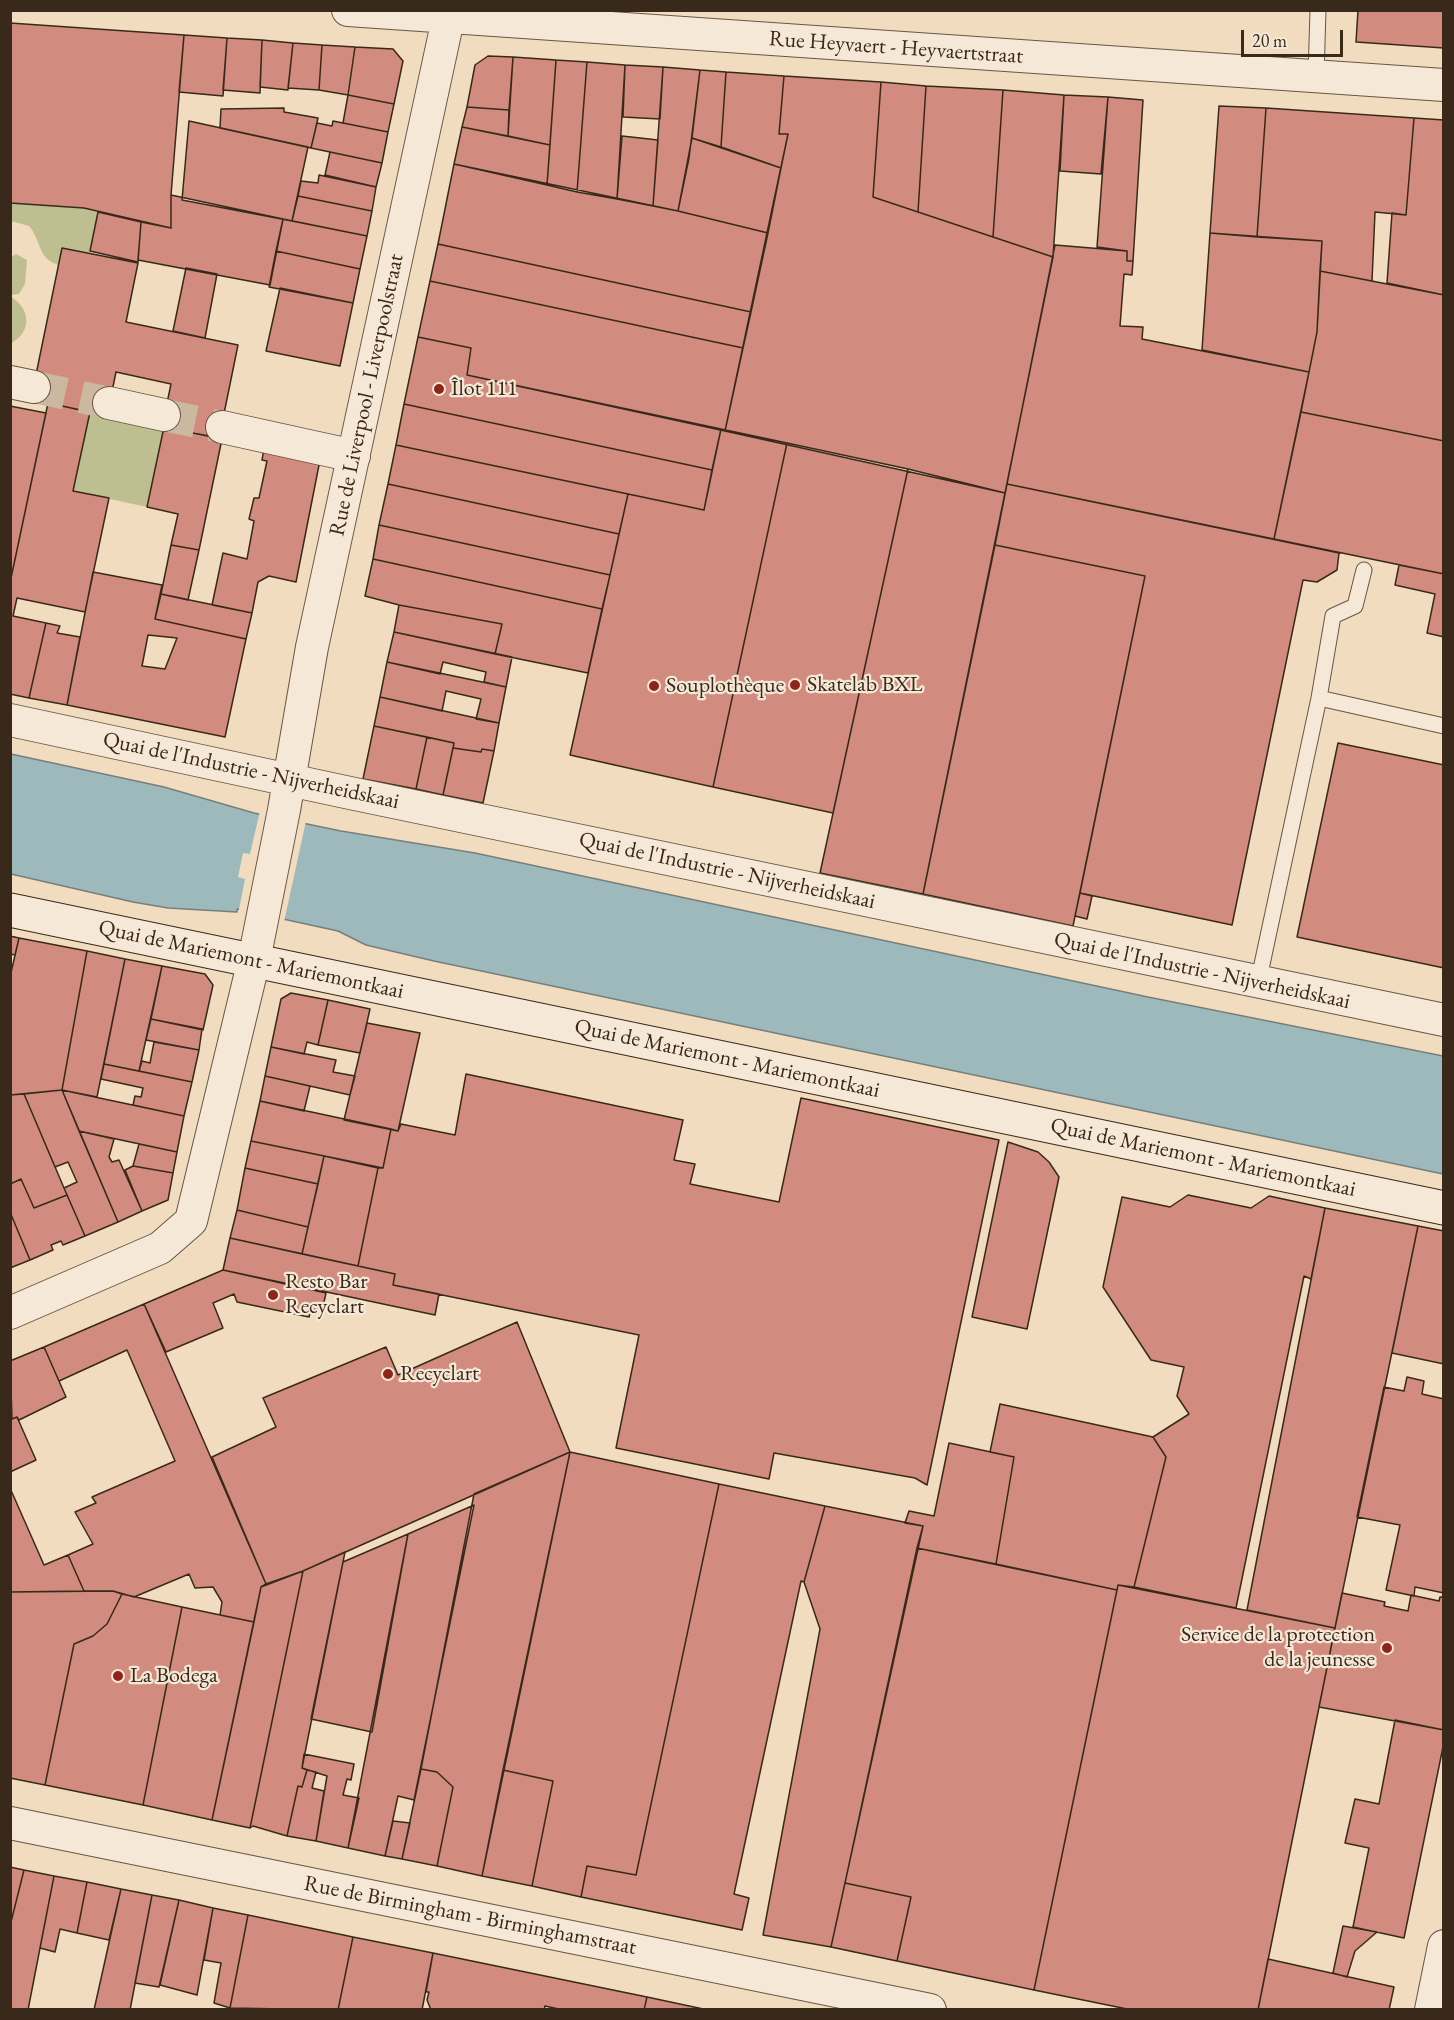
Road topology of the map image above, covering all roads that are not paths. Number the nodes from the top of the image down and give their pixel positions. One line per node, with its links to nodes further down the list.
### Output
1 (348, 10): 3 (street, Rue Heyvaert - Heyvaertstraat)
2 (1318, 10): 4 (lane)
3 (449, 13): 4 (street, Rue Heyvaert - Heyvaertstraat); 9 (street, Rue de Liverpool - Liverpoolstraat)
4 (1316, 76): 5 (street, Rue Heyvaert - Heyvaertstraat)
5 (1443, 85)
6 (109, 403): 7 (street)
7 (164, 415)
8 (222, 428): 9 (street)
9 (354, 456): 14 (street, Rue de Liverpool - Liverpoolstraat)
10 (1364, 570): 11 (lane)
11 (1319, 698): 13 (lane); 17 (lane)
12 (10, 720): 14 (street, Quai de l'Industrie - Nijverheidskaai)
13 (1443, 726)
14 (286, 795): 16 (street, Rue de Liverpool - Liverpoolstraat); 17 (street, Quai de l'Industrie - Nijverheidskaai)
15 (10, 910): 16 (street, Quai de Mariemont - Mariemontkaai)
16 (254, 960): 19 (street, Quai de Mariemont - Mariemontkaai); 20 (street, Rue de Liverpool - Liverpoolstraat)
17 (1258, 983): 18 (street, Quai de l'Industrie - Nijverheidskaai)
18 (1443, 1020)
19 (1443, 1208)
20 (10, 1313)
21 (10, 1823): 23 (street, Rue de Birmingham - Birminghamstraat)
22 (1443, 1946): 24 (street)
23 (930, 2010)
24 (1431, 2010)

